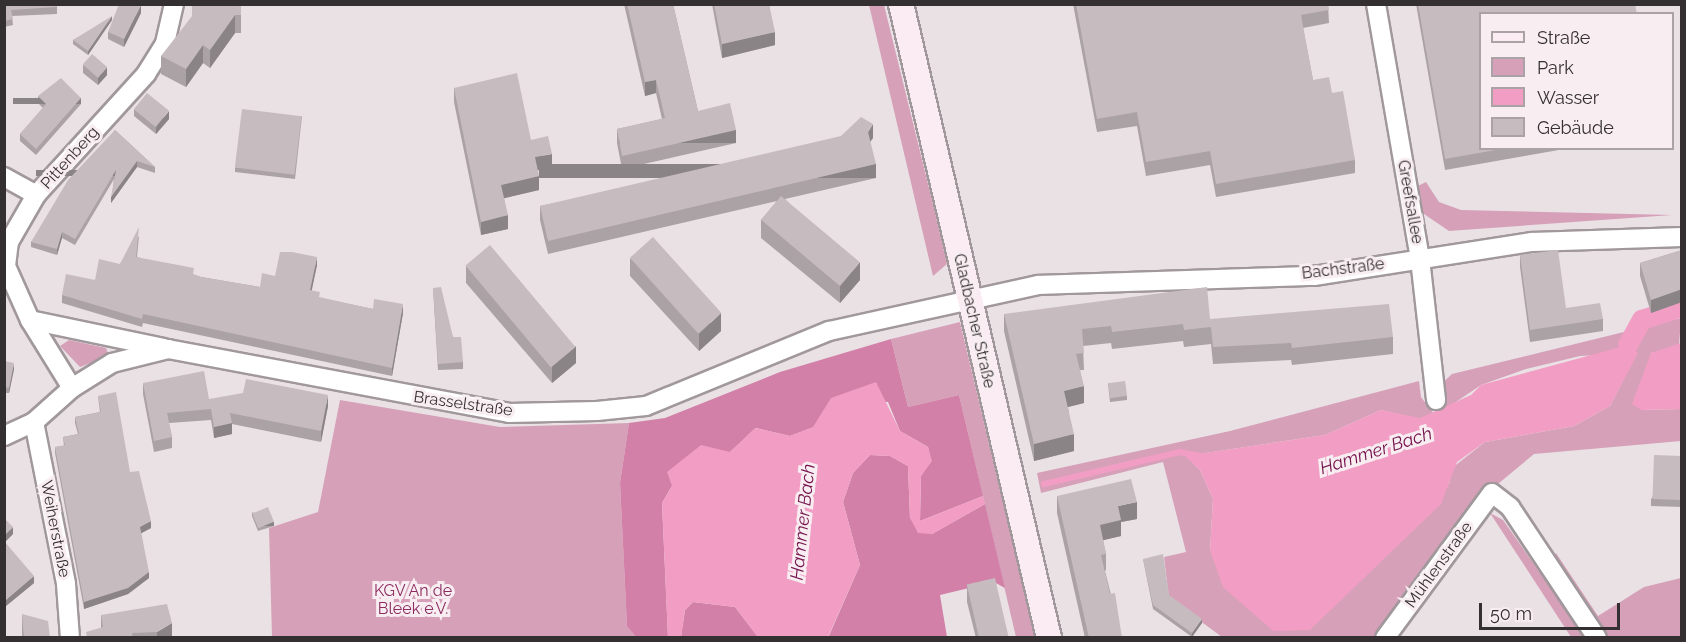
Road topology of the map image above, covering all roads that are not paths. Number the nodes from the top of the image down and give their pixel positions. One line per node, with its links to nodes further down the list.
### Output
1 (174, 4): 5 (street, Pittenberg)
2 (901, 4): 8 (main road, Gladbacher Straße)
3 (1376, 4): 7 (street, Greefsallee)
4 (4, 177): 5 (street)
5 (36, 195): 9 (street, Pittenberg)
6 (1682, 237): 7 (street, Bachstraße)
7 (1420, 259): 8 (street, Bachstraße); 12 (street, Greefsallee)
8 (968, 300): 10 (street, Brasselstraße); 16 (main road, Gladbacher Straße)
9 (30, 320): 10 (street); 11 (street, Pittenberg)
10 (168, 349): 11 (street, Brasselstraße)
11 (72, 388): 13 (street, Brasselstraße)
12 (1436, 400)
13 (34, 422): 14 (street, Brasselstraße); 15 (street, Weiherstraße)
14 (4, 436)
15 (70, 638)
16 (1049, 638)
17 (1385, 638): 18 (street, Mühlenstraße)
18 (1597, 638)

